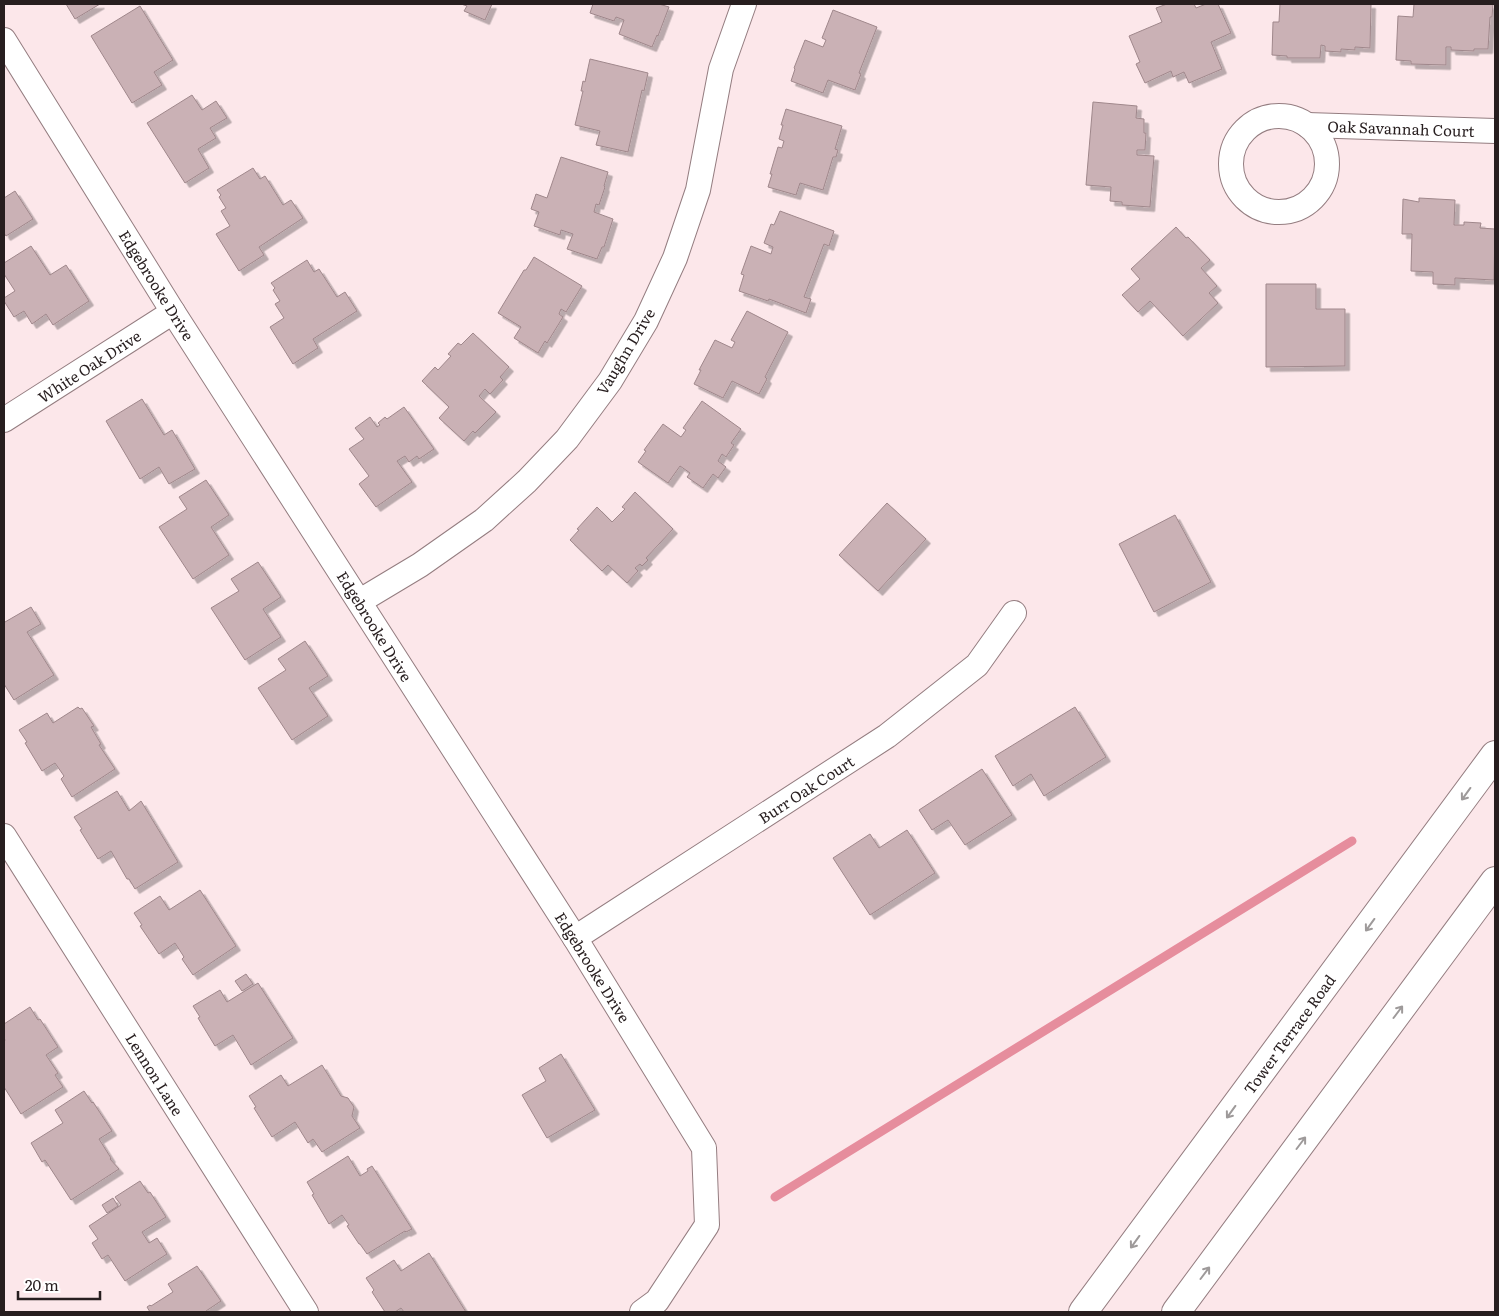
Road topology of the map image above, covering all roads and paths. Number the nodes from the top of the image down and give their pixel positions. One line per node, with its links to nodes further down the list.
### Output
1 (744, 4): 7 (street, Vaughn Drive)
2 (4, 40): 5 (street, Edgebrooke Drive)
3 (1307, 125): 3 (street, Oak Savannah Court); 4 (street, Oak Savannah Court)
4 (1495, 131)
5 (173, 312): 6 (street, White Oak Drive); 7 (street, Edgebrooke Drive)
6 (4, 420)
7 (360, 601): 12 (street, Edgebrooke Drive)
8 (1014, 613): 12 (street, Burr Oak Court)
9 (1495, 755): 15 (street, Tower Terrace Road, one-way to 15)
10 (4, 836): 13 (street, Lennon Lane)
11 (1495, 881): 16 (street, one-way to 11)
12 (575, 938): 14 (street, Edgebrooke Drive)
13 (306, 1312)
14 (642, 1312)
15 (1083, 1312)
16 (1176, 1312)

